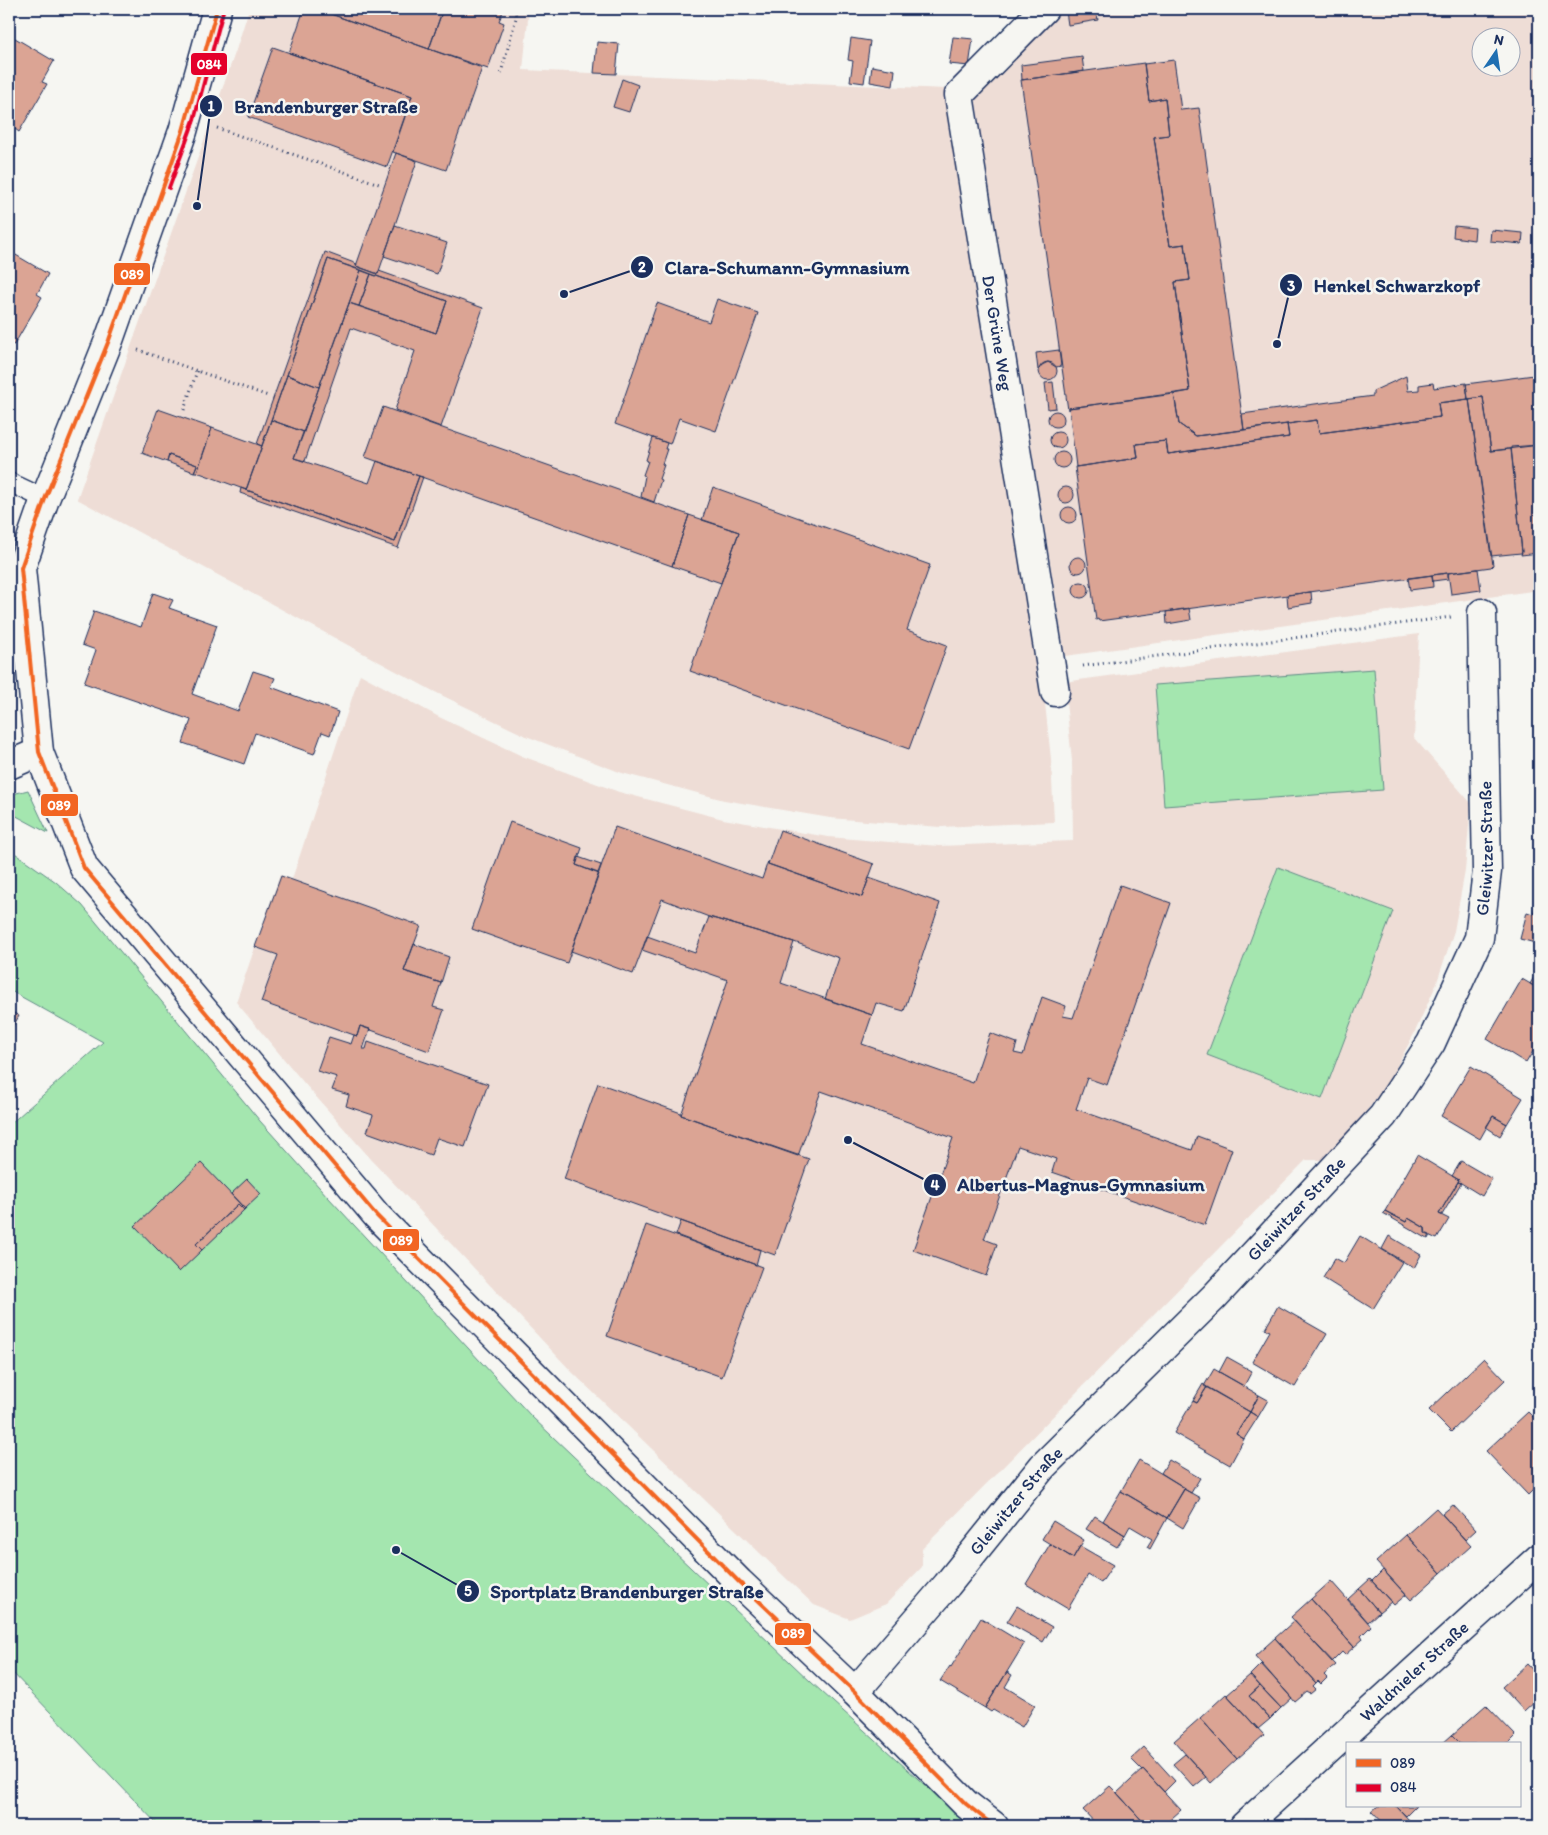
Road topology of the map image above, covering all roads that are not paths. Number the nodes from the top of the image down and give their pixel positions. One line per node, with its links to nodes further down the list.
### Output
1 (217, 9): 4 (street)
2 (1044, 9): 7 (street, Der Grüne Weg)
3 (9, 482): 4 (lane)
4 (45, 499): 5 (street)
5 (15, 577): 8 (street)
6 (1482, 613): 11 (street, Gleiwitzer Straße)
7 (1054, 681)
8 (39, 752): 9 (street); 11 (street)
9 (9, 765)
10 (1539, 1558): 13 (street, Waldnieler Straße)
11 (855, 1692): 12 (street)
12 (994, 1826)
13 (1244, 1826)

